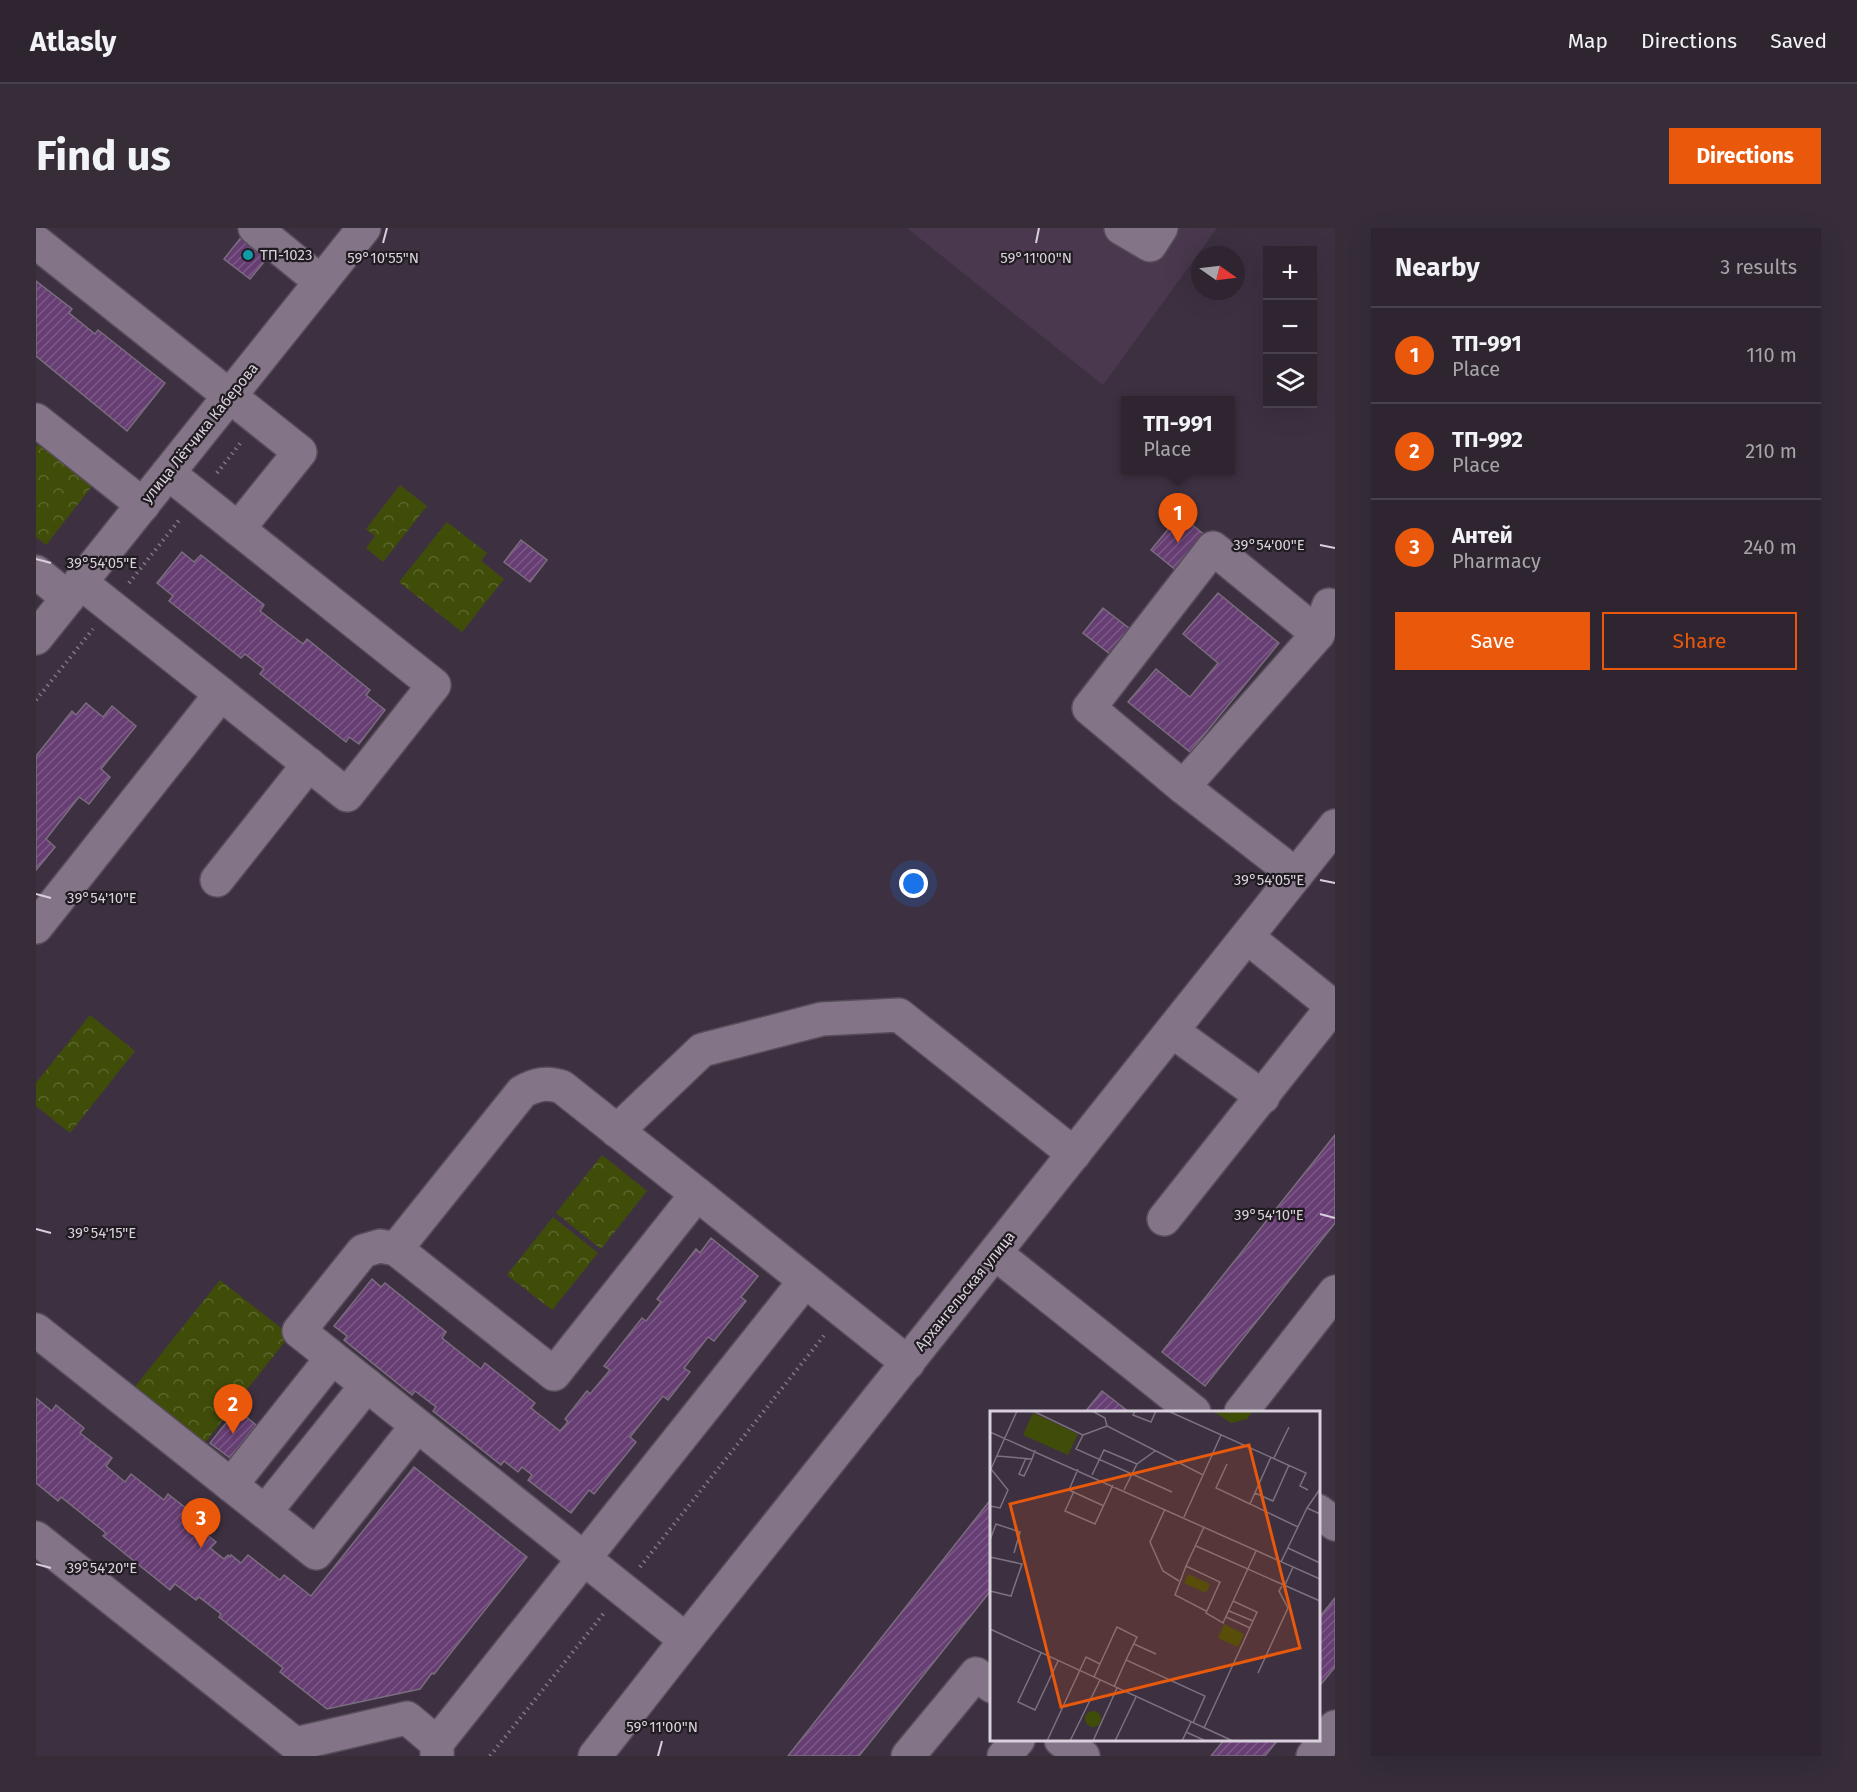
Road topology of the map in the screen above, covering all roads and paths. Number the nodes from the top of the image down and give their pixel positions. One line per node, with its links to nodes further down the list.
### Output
1 (255, 228): 6 (street)
2 (364, 228): 6 (street, улица Лётчика Каберова)
3 (1121, 228): 4 (street)
4 (1161, 228)
5 (36, 242): 7 (street)
6 (321, 282): 7 (street, улица Лётчика Каберова)
7 (230, 396): 9 (street); 10 (street, улица Лётчика Каберова)
8 (36, 420): 12 (street)
9 (259, 420): 11 (path); 13 (street)
10 (168, 473): 11 (street); 12 (street, улица Лётчика Каберова)
11 (198, 497): 13 (street); 16 (path)
12 (142, 505): 15 (street, улица Лётчика Каберова)
13 (238, 529): 21 (street)
14 (36, 572): 15 (street)
15 (74, 590): 16 (street); 18 (street, улица Лётчика Каберова)
16 (111, 606): 19 (street); 20 (path)
17 (1327, 622): 22 (street); 22 (street)
18 (36, 638)
19 (221, 694): 21 (street); 26 (street)
20 (36, 700)
21 (309, 764): 25 (street)
22 (1183, 787): 24 (street)
23 (1335, 826): 24 (street, Архангельская улица)
24 (1296, 875): 27 (street, Архангельская улица)
25 (217, 880)
26 (36, 927)
27 (1247, 937): 28 (street); 29 (street, Архангельская улица)
28 (1334, 1007): 30 (street)
29 (1172, 1031): 30 (street); 32 (street, Архангельская улица)
30 (1263, 1097): 34 (street)
31 (617, 1131): 32 (street); 33 (street); 35 (street)
32 (1074, 1154): 36 (street, Архангельская улица)
33 (697, 1194): 35 (street); 37 (street)
34 (1164, 1219)
35 (396, 1249): 41 (street)
36 (995, 1253): 42 (street, Архангельская улица); 44 (street)
37 (805, 1281): 39 (street); 52 (street)
38 (1335, 1292): 45 (street)
39 (843, 1311): 42 (street); 53 (path)
40 (36, 1330): 47 (street)
41 (332, 1358): 43 (street); 47 (street)
42 (908, 1363): 54 (street, Архангельская улица)
43 (367, 1385): 46 (street); 48 (street)
44 (1192, 1411)
45 (1243, 1411)
46 (417, 1426): 48 (street); 52 (street)
47 (231, 1485): 48 (street)
48 (265, 1512)
49 (1320, 1513): 50 (street)
50 (1335, 1524)
51 (36, 1538): 59 (street)
52 (584, 1559): 53 (street); 59 (street)
53 (622, 1590): 54 (street); 60 (path)
54 (686, 1640): 61 (street, Архангельская улица)
55 (986, 1672): 62 (street)
56 (1335, 1727): 65 (street)
57 (1017, 1741): 63 (street)
58 (1062, 1741): 64 (street)
59 (437, 1750)
60 (490, 1756)
61 (595, 1756)
62 (908, 1756)
63 (1004, 1756)
64 (1083, 1756)
65 (1313, 1756)

